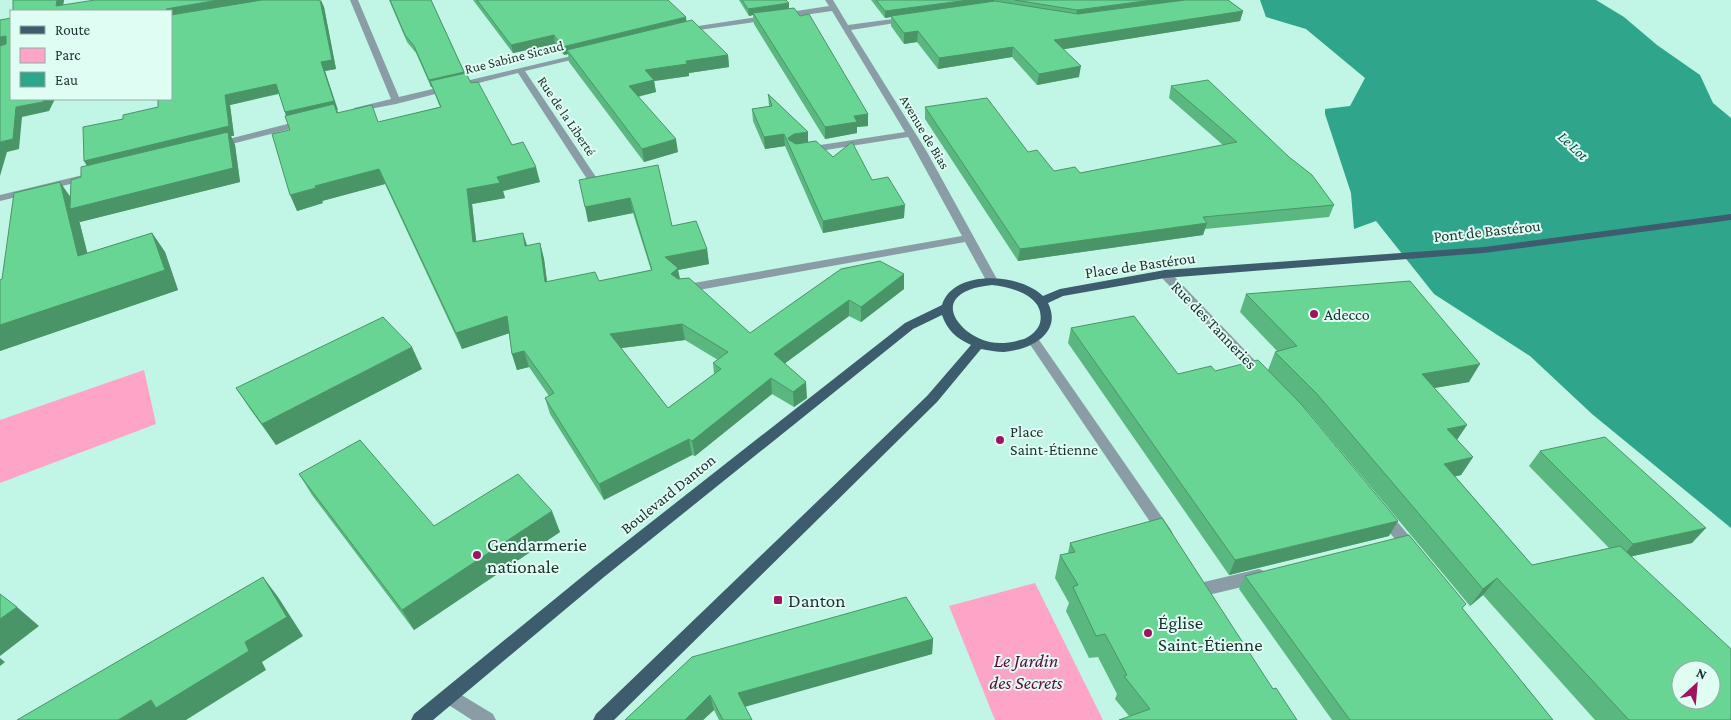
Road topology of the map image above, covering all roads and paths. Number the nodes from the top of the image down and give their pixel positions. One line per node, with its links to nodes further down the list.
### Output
1 (354, 0): 8 (street)
2 (832, 4): 4 (street, Avenue de Bias); 5 (street)
3 (918, 18): 4 (street)
4 (846, 28): 11 (street, Avenue de Bias)
5 (678, 32)
6 (594, 52): 7 (street, Rue Sabine Sicaud)
7 (520, 70): 8 (street, Rue Sabine Sicaud); 15 (street, Rue de la Liberté)
8 (396, 101): 9 (street, Rue Sabine Sicaud)
9 (348, 112)
10 (309, 122): 12 (street)
11 (911, 134): 13 (street); 18 (street, Avenue de Bias)
12 (203, 148)
13 (796, 152)
14 (97, 174): 16 (street)
15 (591, 177)
16 (0, 198)
17 (1731, 217): 19 (main road, Pont de Bastérou)
18 (970, 238): 21 (street, Avenue de Bias); 22 (street)
19 (1246, 269): 20 (main road, Place de Bastérou)
20 (1165, 274): 23 (main road, Place de Bastérou); 27 (street, Rue des Tanneries)
21 (992, 282): 23 (main road); 24 (main road)
22 (682, 289)
23 (1041, 302): 25 (main road)
24 (946, 308): 26 (main road); 37 (main road, Boulevard Danton)
25 (1033, 340): 26 (main road); 30 (street)
26 (978, 344): 40 (main road)
27 (1269, 382)
28 (1374, 504): 29 (street)
29 (1404, 540): 31 (street); 32 (street)
30 (1174, 545)
31 (1386, 545)
32 (1424, 563)
33 (1271, 573): 35 (street)
34 (1194, 574): 35 (street)
35 (1204, 589): 36 (street)
36 (1215, 606)
37 (450, 696): 38 (main road, Boulevard Danton); 39 (street)
38 (420, 720)
39 (486, 720)
40 (602, 720)

